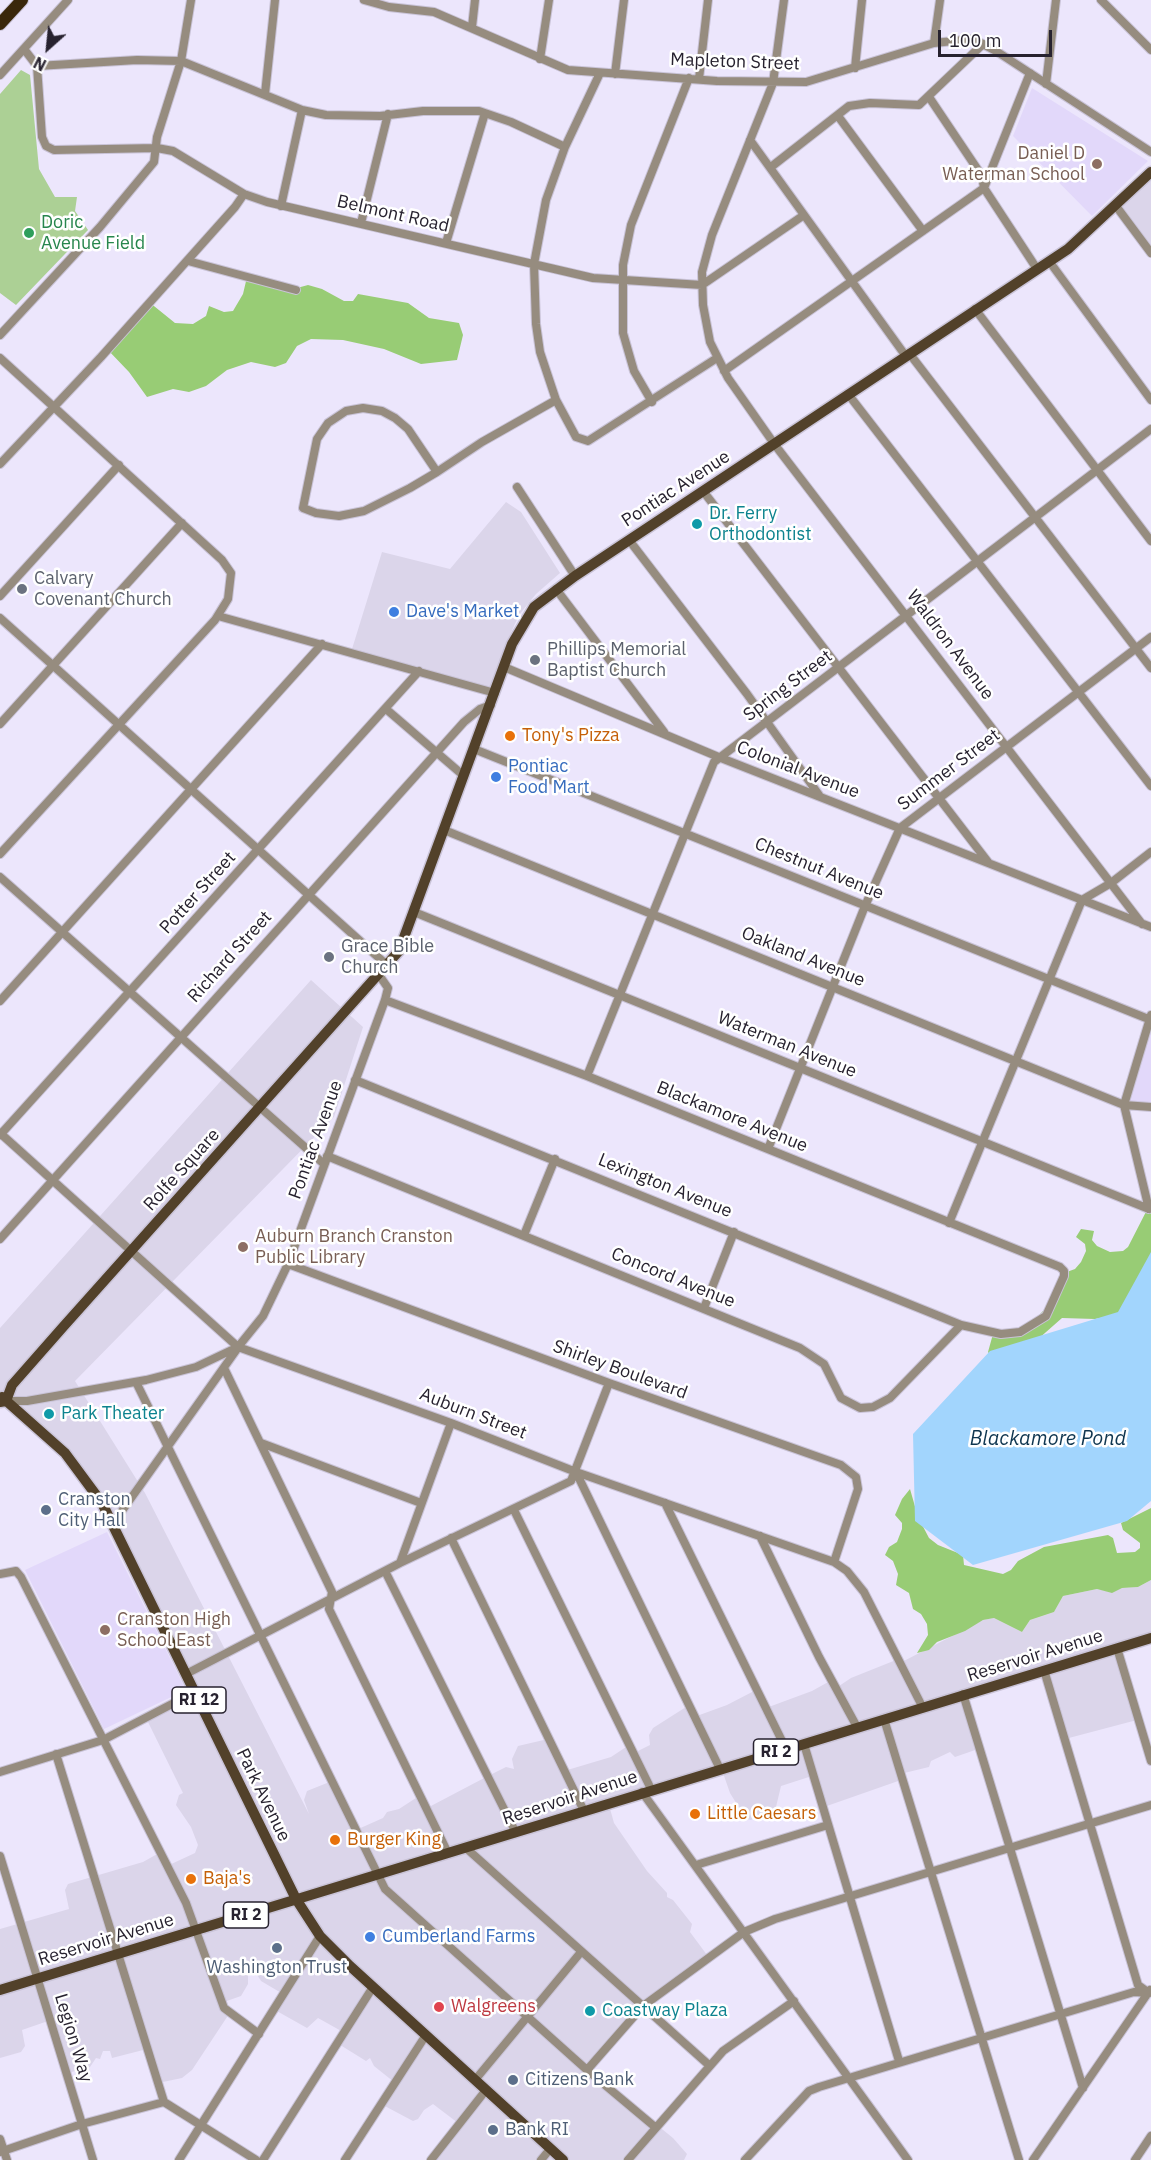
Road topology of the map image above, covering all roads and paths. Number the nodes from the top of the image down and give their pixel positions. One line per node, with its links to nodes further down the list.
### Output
1 (22, 0): 16 (highway)
2 (68, 0): 20 (street)
3 (191, 0): 23 (street)
4 (275, 0): 34 (street)
5 (364, 0): 15 (street, Mapleton Street)
6 (475, 0): 17 (street)
7 (549, 0): 22 (street)
8 (624, 0): 28 (street)
9 (708, 0): 31 (street)
10 (784, 0): 32 (street, Waldron Avenue)
11 (862, 0): 25 (street)
12 (940, 0): 18 (street)
13 (1056, 0): 33 (street)
14 (1101, 0): 21 (street)
15 (392, 3): 17 (street, Mapleton Street)
16 (0, 24)
17 (472, 27): 22 (street, Mapleton Street)
18 (934, 43): 19 (street, Mapleton Street); 25 (street, Mapleton Street)
19 (983, 44): 27 (street, Mapleton Street); 35 (street)
20 (24, 49): 24 (street); 29 (street)
21 (1151, 50)
22 (540, 58): 26 (street, Mapleton Street)
23 (181, 61): 24 (street); 34 (street); 42 (street)
24 (37, 66): 42 (street, Belmont Road)
25 (855, 68): 32 (street, Mapleton Street)
26 (600, 73): 28 (street, Mapleton Street); 41 (street)
27 (1030, 73): 33 (street, Mapleton Street); 46 (street)
28 (615, 74): 30 (street, Mapleton Street)
29 (0, 75)
30 (689, 78): 31 (street, Mapleton Street); 59 (street)
31 (699, 79): 32 (street, Mapleton Street)
32 (773, 83): 40 (street, Waldron Avenue)
33 (1046, 84): 43 (street, Mapleton Street)
34 (265, 94): 36 (street)
35 (929, 97): 39 (street); 46 (street)
36 (302, 110): 38 (street); 48 (street)
37 (484, 113): 38 (street); 41 (street); 53 (street)
38 (388, 114): 51 (street)
39 (838, 116): 44 (street); 52 (street)
40 (750, 140): 44 (street); 61 (street, Waldron Avenue)
41 (564, 147): 57 (street)
42 (157, 148): 47 (street, Belmont Road); 64 (street)
43 (1151, 152)
44 (771, 166): 50 (street)
45 (1151, 172): 49 (main road, Pontiac Avenue)
46 (984, 188): 52 (street); 58 (street)
47 (243, 194): 48 (street, Belmont Road); 55 (street)
48 (281, 206): 51 (street, Belmont Road)
49 (1116, 206): 54 (street); 56 (main road, Pontiac Avenue)
50 (804, 215): 60 (street); 61 (street)
51 (361, 223): 53 (street, Belmont Road)
52 (923, 231): 60 (street)
53 (446, 243): 57 (street, Belmont Road)
54 (1151, 253)
55 (188, 261): 62 (street); 73 (street)
56 (1049, 261): 58 (main road, Pontiac Avenue); 71 (street)
57 (534, 264): 59 (street, Belmont Road); 70 (street)
58 (1037, 269): 63 (main road, Pontiac Avenue)
59 (621, 281): 61 (street, Belmont Road); 72 (street)
60 (853, 281): 65 (street); 68 (street)
61 (702, 285): 67 (street, Waldron Avenue)
62 (296, 290)
63 (975, 309): 65 (main road, Pontiac Avenue); 78 (street)
64 (0, 335)
65 (907, 354): 69 (main road, Pontiac Avenue); 82 (street)
66 (0, 358): 73 (street)
67 (717, 358): 68 (street, Waldron Avenue); 72 (street)
68 (724, 370): 75 (street, Waldron Avenue)
69 (848, 394): 75 (main road, Pontiac Avenue); 86 (street)
70 (556, 400): 72 (street); 79 (street)
71 (1151, 400)
72 (652, 402)
73 (54, 407): 76 (street); 77 (street)
74 (1151, 429): 78 (street, Spring Street)
75 (775, 444): 81 (main road, Pontiac Avenue); 91 (street, Waldron Avenue)
76 (0, 464)
77 (118, 465): 83 (street); 89 (street)
78 (1099, 469): 82 (street, Spring Street); 85 (street)
79 (437, 472): 79 (street)
80 (518, 487): 87 (street)
81 (703, 491): 84 (main road, Pontiac Avenue); 98 (street)
82 (1036, 518): 86 (street, Spring Street); 95 (street)
83 (182, 524): 90 (street); 96 (street)
84 (629, 540): 87 (main road, Pontiac Avenue); 105 (street)
85 (1151, 541)
86 (978, 562): 91 (street, Spring Street); 102 (street)
87 (575, 576): 88 (main road, Pontiac Avenue)
88 (556, 589): 97 (main road, Pontiac Avenue); 108 (street)
89 (0, 596)
90 (218, 615): 94 (street); 107 (street)
91 (907, 616): 98 (street, Spring Street); 109 (street, Waldron Avenue)
92 (0, 618): 96 (street)
93 (1151, 637): 95 (street, Summer Street)
94 (322, 644): 100 (street); 115 (street)
95 (1137, 649): 99 (street); 102 (street, Summer Street)
96 (54, 666): 106 (street); 107 (street)
97 (504, 667): 101 (main road, Pontiac Avenue); 108 (street, Colonial Avenue)
98 (838, 668): 105 (street, Spring Street); 117 (street)
99 (1151, 668)
100 (419, 670): 101 (street); 104 (street, Potter Street)
101 (495, 693): 103 (main road, Pontiac Avenue)
102 (1078, 693): 109 (street, Summer Street); 114 (street)
103 (491, 705): 110 (main road, Pontiac Avenue); 111 (street, Richard Street)
104 (386, 709): 111 (street); 121 (street, Potter Street)
105 (767, 722): 112 (street, Spring Street); 116 (street)
106 (0, 724)
107 (119, 725): 115 (street); 123 (street)
108 (664, 733): 112 (street, Colonial Avenue)
109 (1007, 747): 117 (street, Summer Street); 126 (street, Waldron Avenue)
110 (474, 749): 113 (main road, Pontiac Avenue); 120 (street, Chestnut Avenue)
111 (436, 753): 113 (street); 127 (street, Richard Street)
112 (721, 758): 116 (street, Colonial Avenue); 120 (street, Spring Street)
113 (464, 776): 119 (main road, Pontiac Avenue)
114 (1151, 786)
115 (191, 790): 121 (street); 134 (street)
116 (819, 795): 118 (street, Colonial Avenue)
117 (939, 800): 118 (street, Summer Street); 124 (street)
118 (900, 828): 124 (street, Colonial Avenue); 129 (street, Summer Street)
119 (444, 830): 130 (main road, Pontiac Avenue); 131 (street, Oakland Avenue)
120 (685, 833): 129 (street, Chestnut Avenue); 131 (street, Spring Street)
121 (259, 850): 127 (street); 139 (street, Potter Street)
122 (1151, 852): 126 (street)
123 (0, 854)
124 (988, 862): 128 (street, Colonial Avenue)
125 (0, 877): 134 (street, Concord Avenue)
126 (1111, 883): 128 (street); 132 (street, Waldron Avenue)
127 (309, 895): 135 (street); 144 (street, Richard Street)
128 (1082, 900): 132 (street, Colonial Avenue); 137 (street)
129 (865, 906): 137 (street, Chestnut Avenue); 138 (street, Summer Street)
130 (414, 912): 135 (main road, Pontiac Avenue); 140 (street, Waterman Avenue)
131 (651, 914): 138 (street, Oakland Avenue); 140 (street, Spring Street)
132 (1142, 924): 133 (street, Colonial Avenue)
133 (1151, 927)
134 (62, 933): 139 (street, Concord Avenue); 142 (street)
135 (388, 966): 136 (main road, Rolfe Square)
136 (379, 975): 141 (street); 151 (main road, Rolfe Square)
137 (1047, 980): 143 (street, Chestnut Avenue); 145 (street)
138 (832, 987): 145 (street, Oakland Avenue); 146 (street, Summer Street)
139 (131, 992): 144 (street, Concord Avenue); 152 (street, Potter Street)
140 (618, 995): 146 (street, Waterman Avenue); 147 (street, Spring Street)
141 (385, 1000): 147 (street, Blackamore Avenue); 148 (street, Pontiac Avenue)
142 (0, 1001)
143 (1150, 1018): 149 (street)
144 (182, 1036): 151 (street, Concord Avenue); 157 (street, Richard Street)
145 (1014, 1061): 149 (street, Oakland Avenue); 153 (street)
146 (799, 1068): 153 (street, Waterman Avenue); 154 (street, Summer Street)
147 (587, 1076): 154 (street, Blackamore Avenue)
148 (355, 1080): 155 (street, Lexington Avenue); 156 (street, Pontiac Avenue)
149 (1124, 1105): 150 (street, Oakland Avenue); 153 (street, Waterman Avenue)
150 (1151, 1107)
151 (259, 1108): 156 (street, Concord Avenue); 162 (main road, Rolfe Square)
152 (0, 1134): 157 (street, Auburn Street)
153 (983, 1141): 158 (street)
154 (768, 1149): 158 (street, Blackamore Avenue)
155 (555, 1159): 159 (street, Lexington Avenue); 160 (street)
156 (325, 1160): 160 (street, Concord Avenue); 163 (street, Pontiac Avenue)
157 (54, 1180): 161 (street, Richard Street); 162 (street, Auburn Street)
158 (949, 1222): 164 (street, Blackamore Avenue)
159 (734, 1232): 165 (street); 166 (street, Lexington Avenue)
160 (524, 1235): 165 (street, Concord Avenue)
161 (0, 1239)
162 (131, 1251): 167 (street, Auburn Street); 171 (main road, Rolfe Square)
163 (288, 1264): 167 (street, Pontiac Avenue); 170 (street, Shirley Boulevard)
164 (1064, 1271): 166 (street, Lexington Avenue)
165 (704, 1308): 166 (street, Concord Avenue)
166 (961, 1325)
167 (238, 1347): 168 (street); 169 (street, Pontiac Avenue); 172 (street, Auburn Street)
168 (224, 1368): 173 (street); 174 (street)
169 (136, 1382): 171 (street, Pontiac Avenue); 174 (street)
170 (609, 1383): 175 (street); 182 (street, Shirley Boulevard)
171 (2, 1399): 179 (main road, Park Avenue / RI 12)
172 (451, 1423): 175 (street, Auburn Street); 176 (street)
173 (261, 1443): 176 (street); 186 (street)
174 (169, 1446): 179 (street); 187 (street)
175 (576, 1473): 177 (street, Auburn Street); 178 (street); 202 (street)
176 (422, 1503): 183 (street)
177 (665, 1503): 180 (street, Auburn Street); 199 (street)
178 (514, 1510): 181 (street); 204 (street)
179 (112, 1525): 191 (main road, Park Avenue / RI 12)
180 (760, 1536): 182 (street, Auburn Street); 196 (street)
181 (451, 1538): 183 (street); 206 (street)
182 (834, 1562): 194 (street, Auburn Street)
183 (400, 1563): 184 (street)
184 (385, 1570): 186 (street); 209 (street)
185 (0, 1574): 197 (street)
186 (331, 1600): 187 (street); 212 (street)
187 (261, 1635): 191 (street); 215 (street)
188 (1151, 1638): 189 (main road, Reservoir Avenue / RI 2)
189 (1117, 1648): 190 (main road, Reservoir Avenue / RI 2); 201 (street)
190 (1044, 1670): 193 (main road, Reservoir Avenue / RI 2); 207 (street)
191 (186, 1674): 192 (main road, Park Avenue / RI 12)
192 (195, 1692): 197 (street); 218 (main road, Park Avenue / RI 12)
193 (963, 1694): 194 (main road, Reservoir Avenue / RI 2); 211 (street)
194 (922, 1708): 195 (main road, Reservoir Avenue / RI 2)
195 (884, 1719): 196 (main road, Reservoir Avenue / RI 2); 216 (street)
196 (857, 1727): 198 (main road, Reservoir Avenue / RI 2)
197 (103, 1740): 200 (street); 219 (street)
198 (804, 1744): 199 (main road, Reservoir Avenue / RI 2); 208 (street)
199 (786, 1749): 202 (main road, Reservoir Avenue / RI 2)
200 (56, 1754): 203 (street); 223 (street)
201 (1151, 1761)
202 (720, 1769): 204 (main road, Reservoir Avenue / RI 2)
203 (0, 1772)
204 (646, 1790): 206 (main road, Reservoir Avenue / RI 2); 214 (street)
205 (1151, 1805): 207 (street)
206 (584, 1811): 209 (main road, Reservoir Avenue / RI 2)
207 (1090, 1824): 211 (street); 227 (street)
208 (828, 1826): 214 (street); 217 (street)
209 (516, 1833): 210 (main road, Reservoir Avenue / RI 2)
210 (466, 1848): 212 (main road, Reservoir Avenue / RI 2); 222 (street)
211 (1010, 1848): 216 (street); 230 (street)
212 (448, 1853): 215 (main road, Reservoir Avenue / RI 2)
213 (0, 1856): 224 (street, Legion Way)
214 (696, 1865): 220 (street)
215 (379, 1873): 218 (main road, Reservoir Avenue / RI 2); 231 (street)
216 (930, 1873): 217 (street); 234 (street)
217 (850, 1897): 220 (street); 235 (street)
218 (296, 1899): 219 (main road, Reservoir Avenue / RI 2); 221 (main road, Park Avenue / RI 12)
219 (197, 1930): 223 (main road, Reservoir Avenue / RI 2); 232 (street)
220 (744, 1932): 228 (street); 229 (street)
221 (320, 1936): 225 (main road, Park Avenue / RI 12); 232 (street)
222 (581, 1952): 229 (street); 231 (street)
223 (118, 1954): 224 (main road, Reservoir Avenue / RI 2); 242 (street)
224 (38, 1978): 226 (main road, Reservoir Avenue / RI 2); 243 (street, Legion Way)
225 (373, 1987): 233 (main road, Park Avenue / RI 12); 253 (street)
226 (0, 1990)
227 (1150, 1992): 230 (street); 240 (street)
228 (794, 2001): 236 (street); 238 (street)
229 (643, 2006): 236 (street); 237 (street)
230 (1059, 2015): 234 (street); 240 (street)
231 (529, 2017): 237 (street); 239 (street)
232 (260, 2034): 244 (street)
233 (426, 2035): 239 (main road, Park Avenue / RI 12); 254 (street)
234 (980, 2037): 235 (street); 261 (street)
235 (899, 2061): 238 (street)
236 (710, 2066): 245 (street)
237 (587, 2070): 245 (street)
238 (850, 2077): 259 (street); 260 (street)
239 (475, 2080): 241 (main road, Park Avenue / RI 12)
240 (1083, 2088): 262 (street)
241 (486, 2090): 248 (main road, Park Avenue / RI 12); 255 (street)
242 (164, 2102): 243 (street); 244 (street)
243 (82, 2124): 249 (street); 250 (street, Legion Way)
244 (201, 2125): 251 (street); 252 (street)
245 (655, 2127): 258 (street)
246 (1151, 2136): 263 (street)
247 (0, 2139): 249 (street)
248 (550, 2149): 256 (street); 257 (main road, Park Avenue / RI 12)
249 (3, 2154)
250 (93, 2160)
251 (179, 2160)
252 (256, 2160)
253 (263, 2160)
254 (345, 2160)
255 (431, 2160)
256 (541, 2160)
257 (563, 2160)
258 (627, 2160)
259 (745, 2160)
260 (908, 2160)
261 (1019, 2160)
262 (1033, 2160)
263 (1135, 2160)

